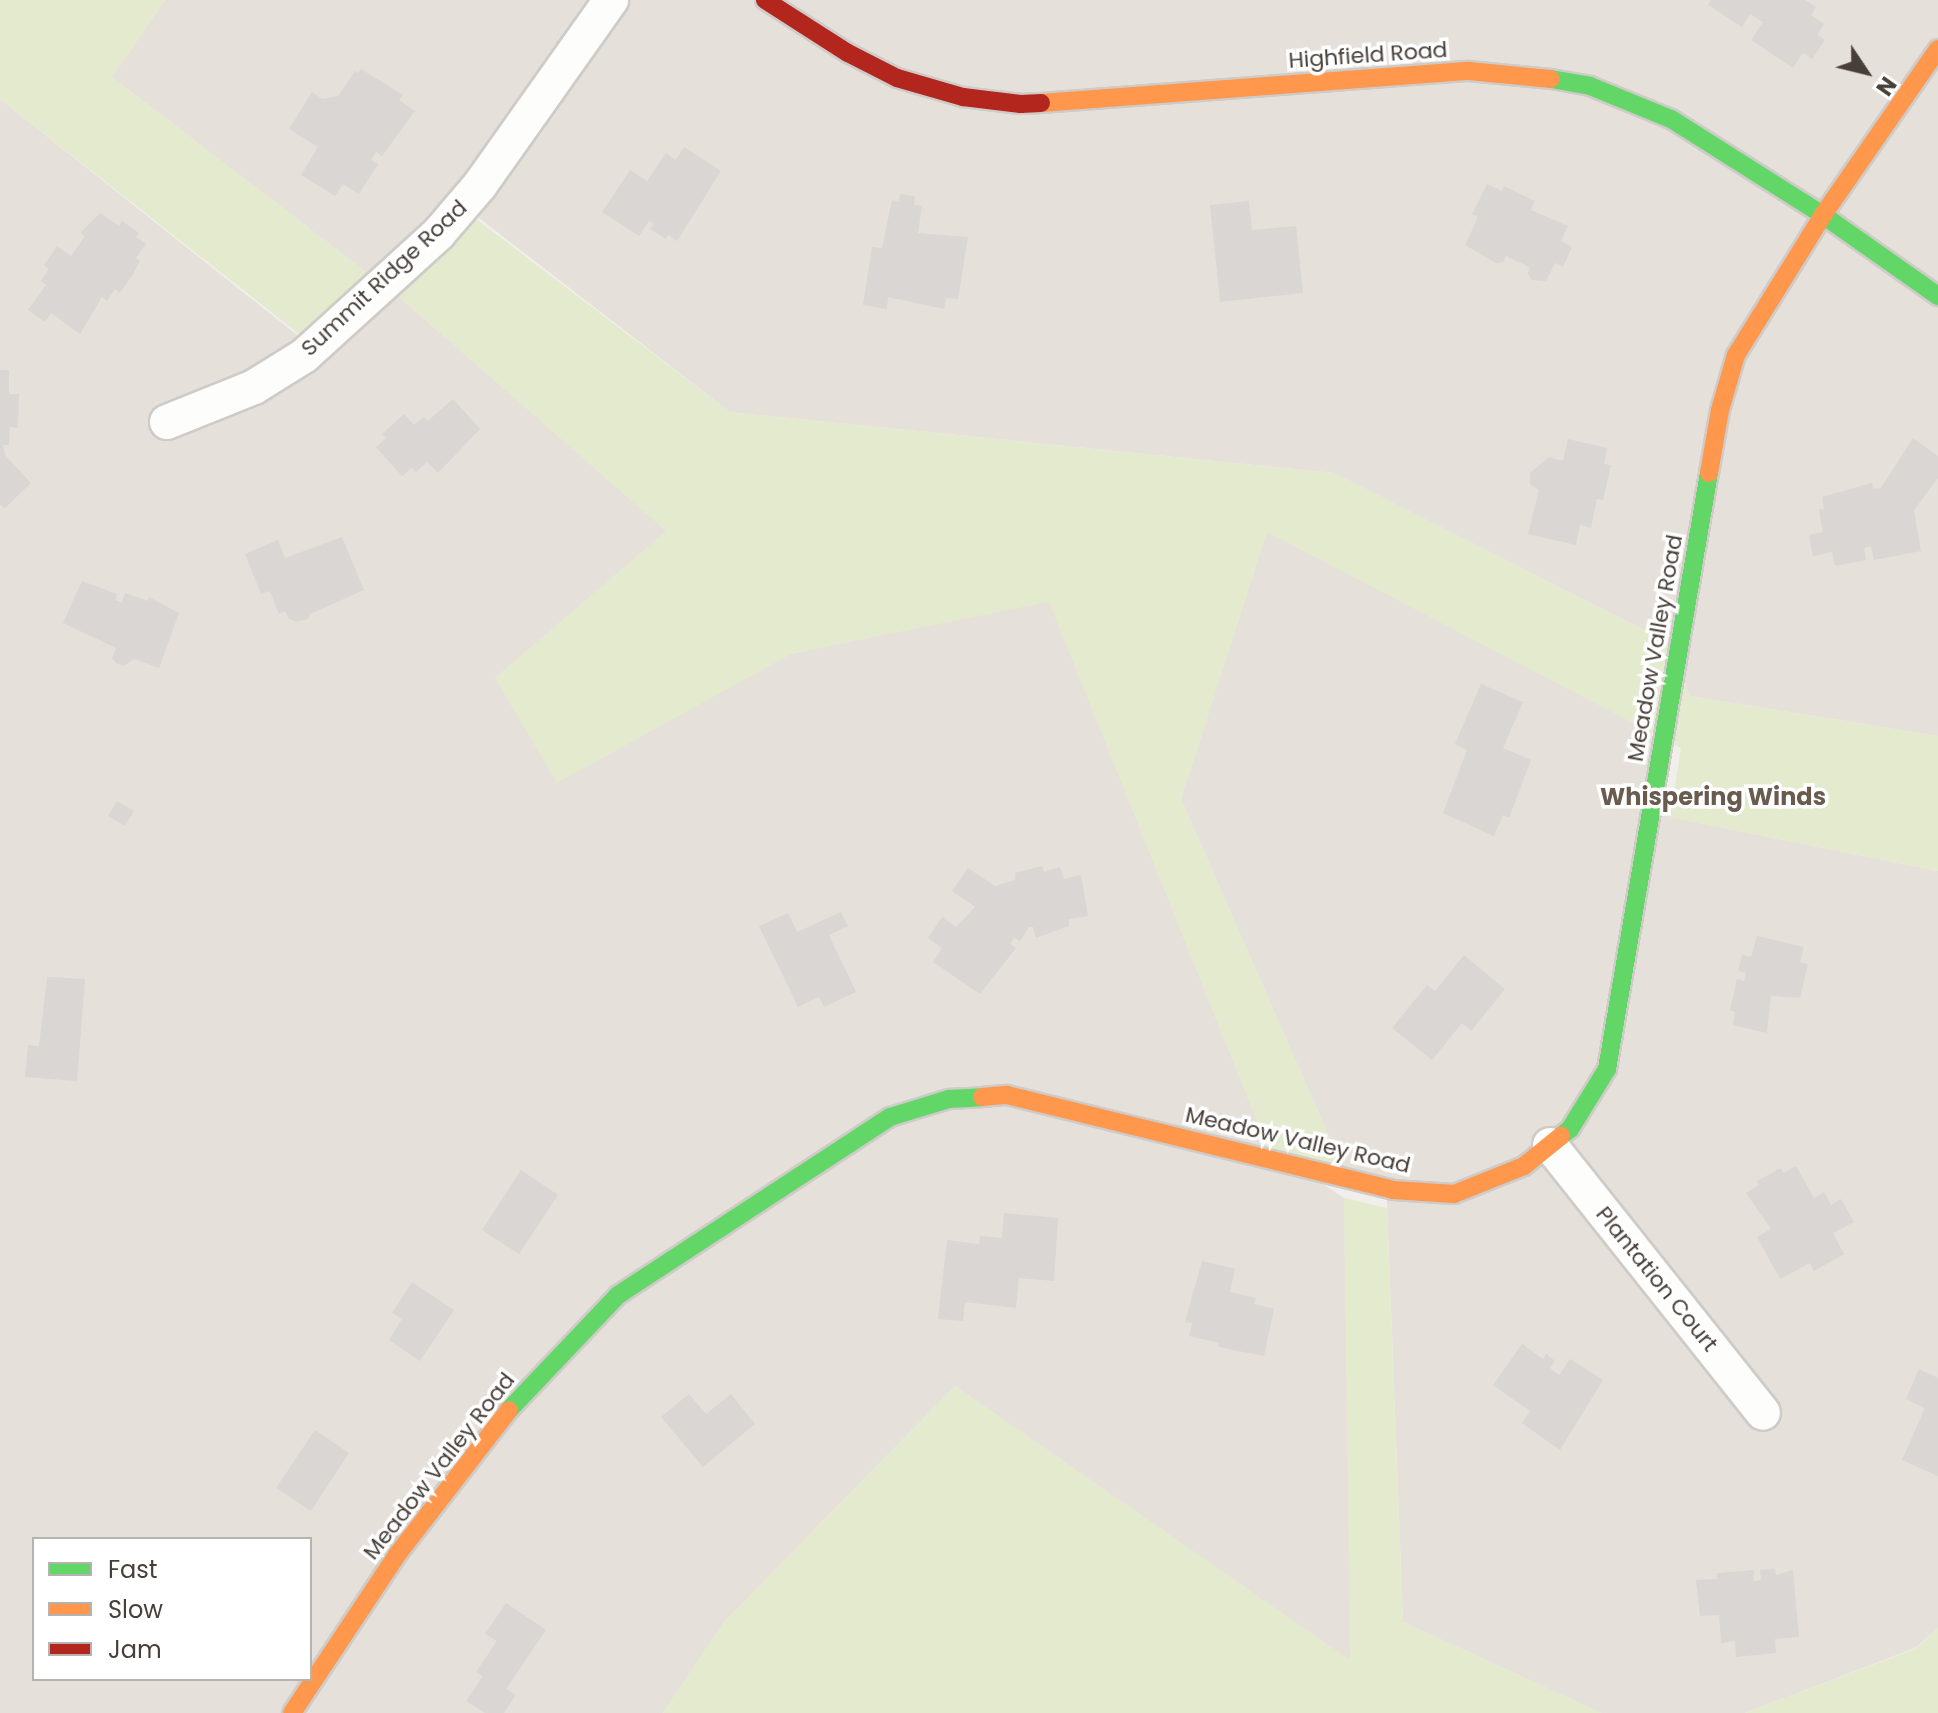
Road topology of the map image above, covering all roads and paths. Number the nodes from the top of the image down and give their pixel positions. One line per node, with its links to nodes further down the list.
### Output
1 (611, 0): 6 (street, Summit Ridge Road)
2 (765, 0): 4 (street, Highfield Road)
3 (1938, 49): 4 (street, Meadow Valley Road)
4 (1823, 215): 5 (street, Highfield Road); 7 (street, Meadow Valley Road)
5 (1938, 296)
6 (167, 422)
7 (1550, 1145): 8 (street, Plantation Court); 9 (street, Meadow Valley Road)
8 (1763, 1413)
9 (292, 1713)

